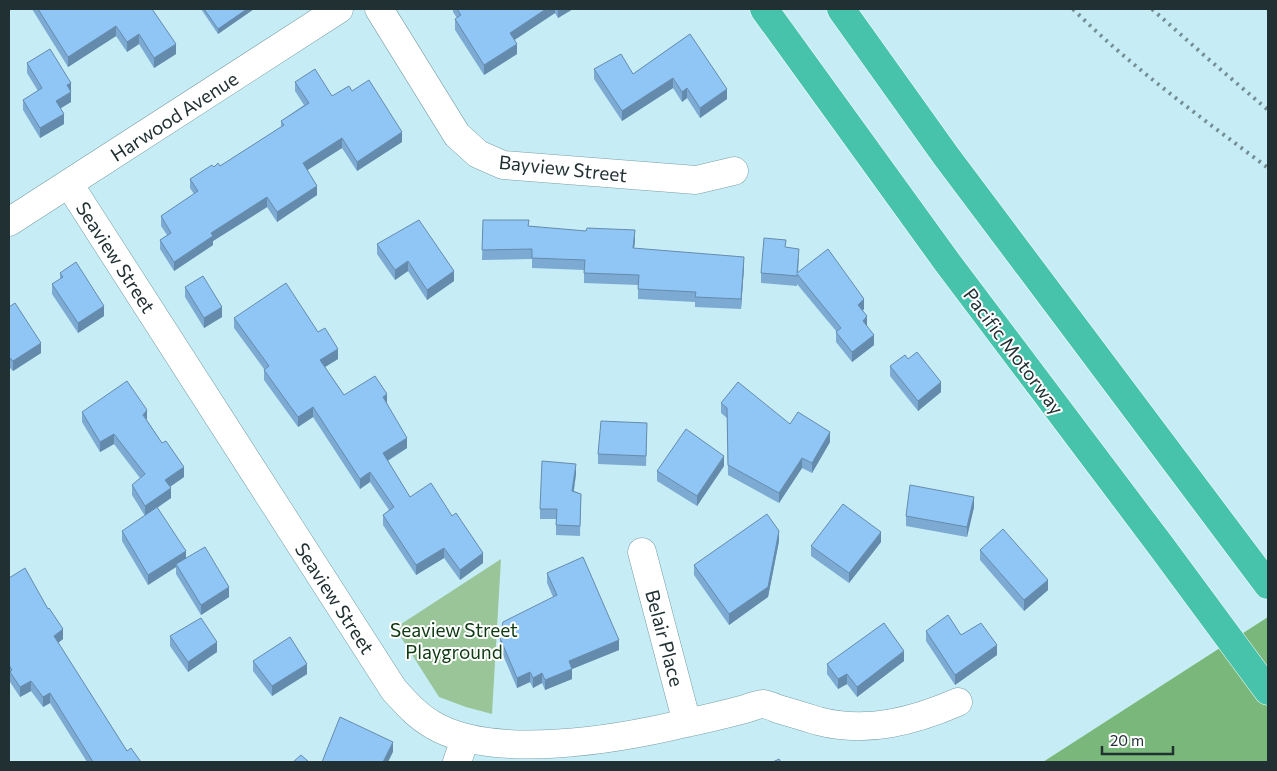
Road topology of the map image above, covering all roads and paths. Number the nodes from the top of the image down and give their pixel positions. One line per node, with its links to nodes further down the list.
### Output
1 (379, 9): 5 (street, Bayview Street)
2 (764, 9): 10 (highway, Pacific Motorway)
3 (841, 9): 9 (highway)
4 (329, 12): 6 (street, Harwood Avenue)
5 (734, 171)
6 (69, 184): 7 (street, Harwood Avenue); 13 (street, Seaview Street)
7 (9, 222)
8 (642, 552): 12 (street, Belair Place)
9 (1268, 585)
10 (1268, 691)
11 (958, 702): 12 (street, Seaview Street)
12 (687, 723): 13 (street, Seaview Street)
13 (461, 751)

